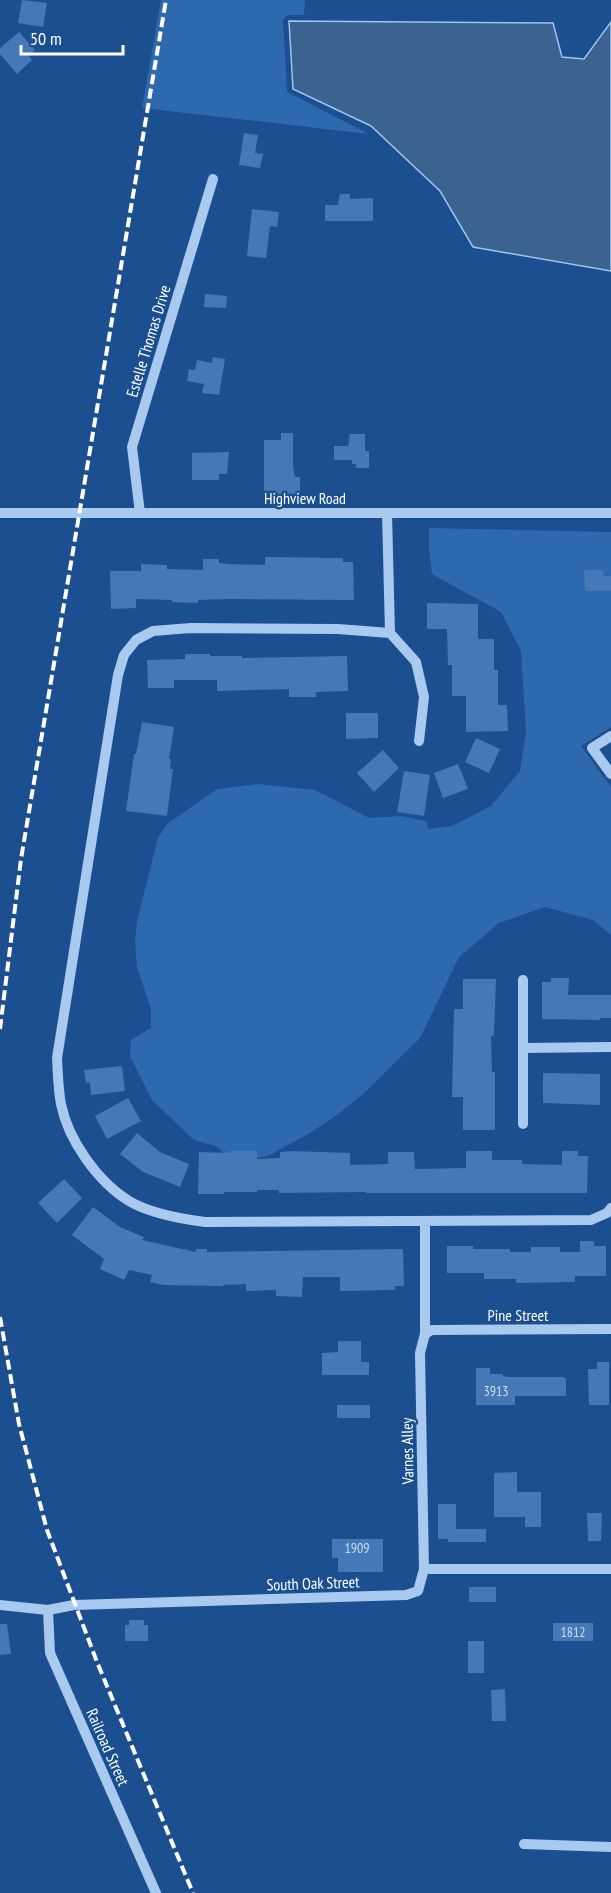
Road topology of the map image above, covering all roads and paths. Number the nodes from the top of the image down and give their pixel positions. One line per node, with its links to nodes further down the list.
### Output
1 (213, 179): 3 (street, Estelle Thomas Drive)
2 (0, 513): 3 (street, Highview Road)
3 (141, 513): 4 (street, Highview Road)
4 (387, 513): 5 (street, Highview Road); 6 (street)
5 (611, 513)
6 (390, 633): 8 (street); 15 (street)
7 (611, 736): 9 (street)
8 (419, 741)
9 (611, 774)
10 (523, 980): 12 (street)
11 (611, 1047): 12 (street)
12 (523, 1048): 13 (street)
13 (523, 1124)
14 (611, 1208): 15 (street)
15 (426, 1222): 17 (street, Varnes Alley)
16 (611, 1329): 17 (street, Pine Street)
17 (425, 1334): 18 (street, Varnes Alley)
18 (424, 1569): 19 (street); 21 (street, South Oak Street)
19 (611, 1569)
20 (0, 1605): 21 (street, South Oak Street)
21 (48, 1610): 24 (street, Railroad Street)
22 (524, 1844): 23 (street)
23 (611, 1847)
24 (156, 1893)

